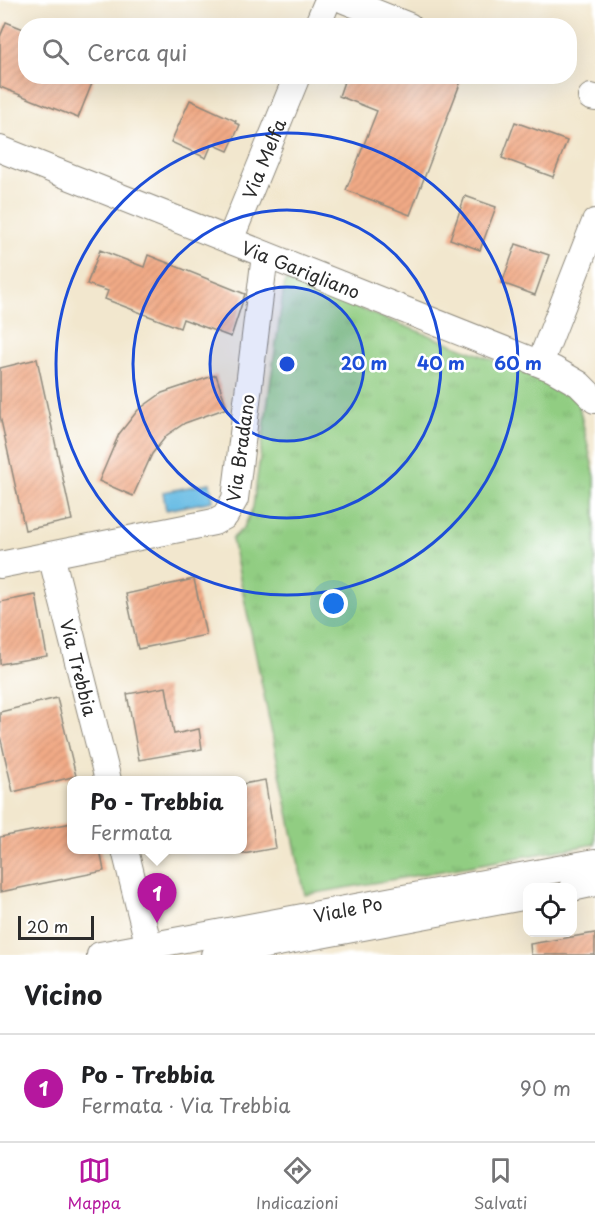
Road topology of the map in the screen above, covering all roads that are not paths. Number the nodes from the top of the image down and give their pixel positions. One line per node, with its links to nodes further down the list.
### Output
1 (328, 0): 3 (street)
2 (344, 0): 4 (street)
3 (320, 18)
4 (389, 18)
5 (294, 84): 8 (street, Via Melfa)
6 (0, 149): 8 (street, Via Garigliano)
7 (595, 222): 10 (street)
8 (230, 240): 9 (street, Via Garigliano)
9 (265, 255): 10 (street, Via Garigliano); 12 (street, Via Bradano)
10 (540, 363): 11 (street, Via Garigliano)
11 (593, 397)
12 (51, 555): 13 (street, Via Bradano); 14 (street, Via Trebbia)
13 (0, 565)
14 (107, 776)
15 (126, 854): 21 (street)
16 (595, 862): 20 (street, Viale Po)
17 (595, 883): 18 (street)
18 (577, 887)
19 (523, 897): 20 (street, Viale Po)
20 (323, 935): 21 (street, Viale Po); 23 (street, Viale Po)
21 (150, 950): 22 (street, Viale Po)
22 (100, 955)
23 (214, 955)

